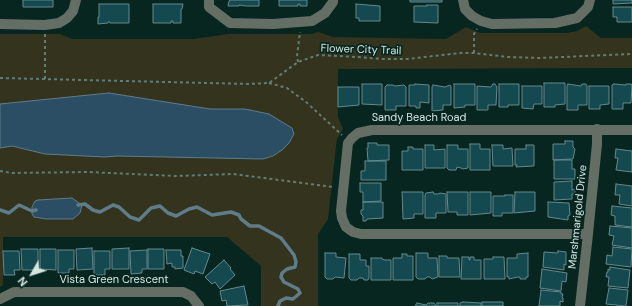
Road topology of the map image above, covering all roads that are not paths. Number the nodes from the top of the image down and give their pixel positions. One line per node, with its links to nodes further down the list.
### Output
1 (76, 0): 6 (street)
2 (209, 0): 3 (street)
3 (333, 0)
4 (463, 0): 5 (street)
5 (590, 0)
6 (0, 24)
7 (597, 129): 8 (street, Sandy Beach Road); 9 (street, Marshmarigold Drive); 9 (street, Sandy Beach Road)
8 (632, 130)
9 (588, 234): 12 (street, Marshmarigold Drive)
10 (0, 299): 11 (street, Vista Green Crescent)
11 (199, 306)
12 (580, 306)

